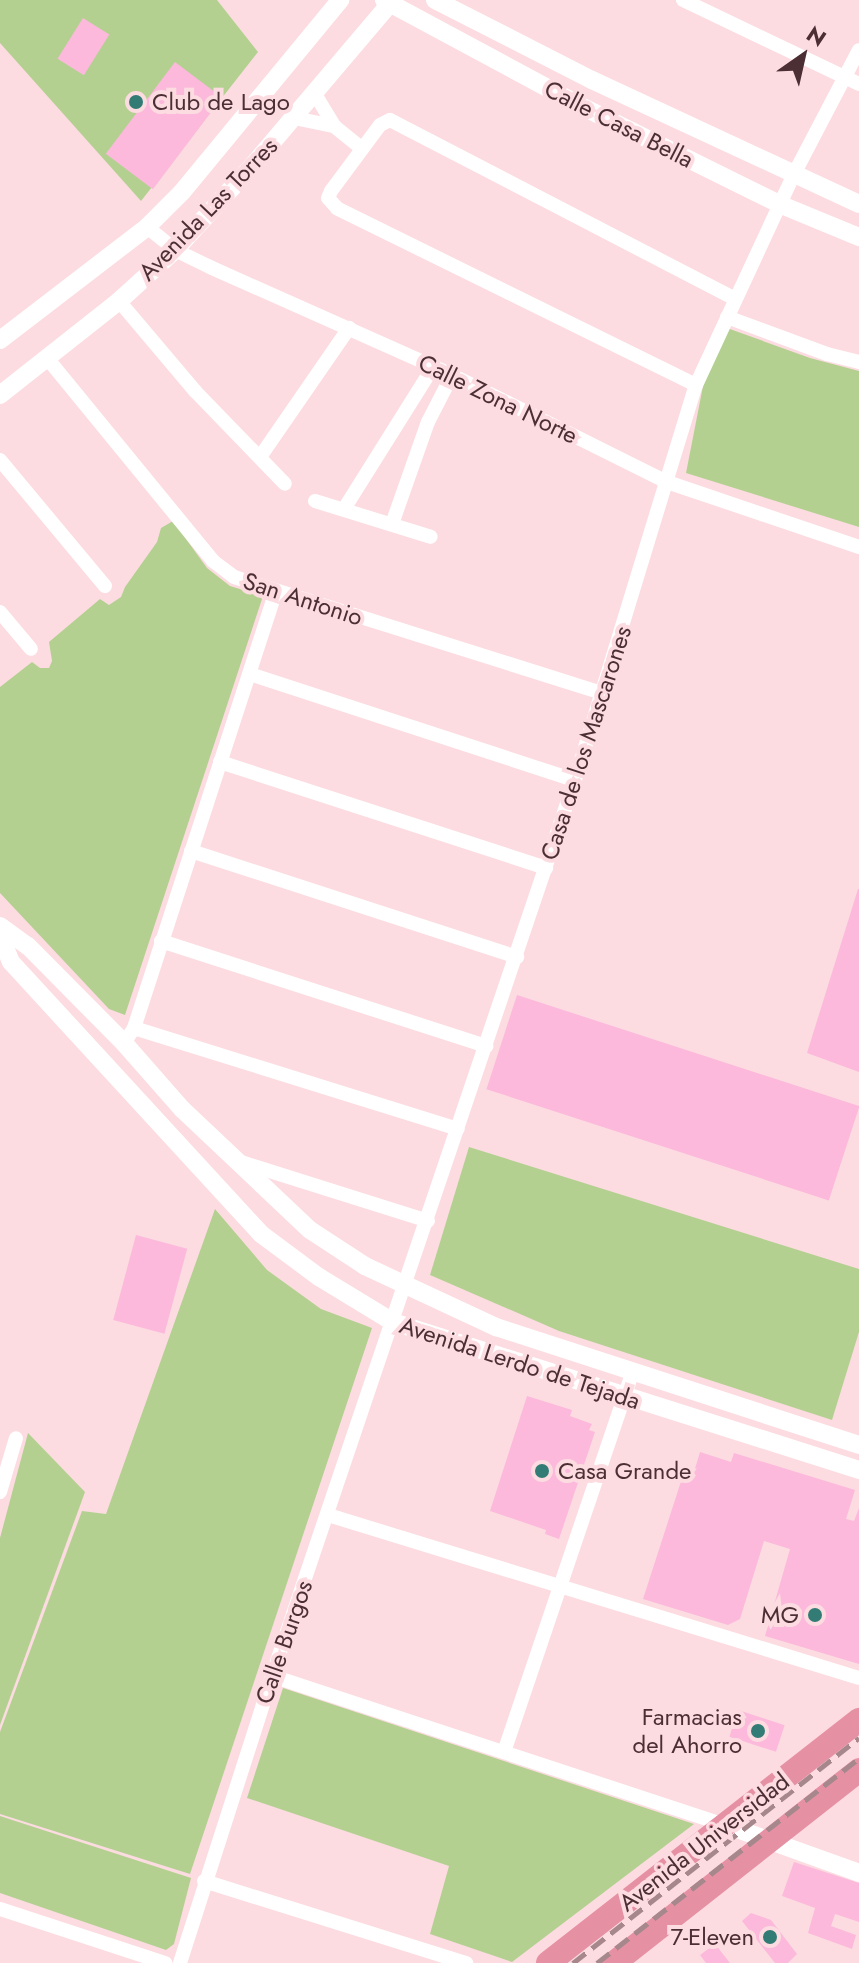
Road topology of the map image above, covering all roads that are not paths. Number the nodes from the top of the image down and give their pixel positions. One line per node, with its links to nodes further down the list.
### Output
1 (340, 0): 17 (street, Avenida Las Torres)
2 (435, 0): 7 (street, Calle Casa Bella)
3 (683, 0): 6 (street)
4 (389, 1): 9 (street, Avenida Las Torres); 10 (street, Calle Casa Bella)
5 (859, 50): 6 (street, Casa de los Mascarones)
6 (845, 78): 8 (street); 14 (street, Casa de los Mascarones)
7 (592, 80): 10 (street); 14 (street, Calle Casa Bella)
8 (859, 84)
9 (315, 94): 11 (street, Avenida Las Torres); 12 (street)
10 (579, 105): 15 (street, Calle Casa Bella)
11 (294, 118): 12 (street); 19 (street, Avenida Las Torres)
12 (334, 126): 13 (street)
13 (361, 148): 20 (street); 29 (street)
14 (793, 176): 15 (street, Casa de los Mascarones); 16 (street, Calle Casa Bella)
15 (779, 204): 18 (street, Calle Casa Bella); 20 (street, Casa de los Mascarones)
16 (859, 204)
17 (147, 227): 19 (street, Calle Zona Norte); 24 (street, Avenida Las Torres)
18 (859, 237)
19 (175, 250): 21 (street, Avenida Las Torres); 23 (street, Calle Zona Norte)
20 (735, 299): 22 (street, Casa de los Mascarones)
21 (119, 301): 25 (street, Avenida Las Torres); 33 (street)
22 (727, 317): 26 (street); 29 (street, Casa de los Mascarones)
23 (349, 328): 27 (street, Calle Zona Norte); 33 (street)
24 (0, 340)
25 (47, 358): 30 (street, Avenida Las Torres); 43 (street, San Antonio)
26 (859, 362)
27 (433, 367): 28 (street, Calle Zona Norte); 31 (street)
28 (452, 375): 32 (street); 35 (street, Calle Zona Norte)
29 (696, 385): 35 (street, Casa de los Mascarones)
30 (0, 395)
31 (406, 412): 32 (street); 38 (street)
32 (428, 422): 39 (street)
33 (260, 457): 36 (street)
34 (0, 460): 42 (street)
35 (667, 482): 41 (street, Calle Zona Norte); 47 (street, Casa de los Mascarones)
36 (285, 484)
37 (315, 501): 38 (street)
38 (344, 509): 39 (street)
39 (392, 524): 40 (street)
40 (431, 537)
41 (859, 547)
42 (105, 586)
43 (276, 591): 46 (street); 47 (street, San Antonio)
44 (0, 612): 45 (street)
45 (31, 649)
46 (250, 674): 48 (street); 49 (street)
47 (603, 693): 49 (street, Casa de los Mascarones)
48 (220, 762): 50 (street); 51 (street)
49 (575, 780): 51 (street, Casa de los Mascarones)
50 (191, 851): 54 (street); 55 (street)
51 (546, 868): 55 (street, Casa de los Mascarones)
52 (0, 926): 56 (street, Avenida Lerdo de Tejada)
53 (0, 935): 62 (street, Avenida Lerdo de Tejada)
54 (161, 941): 56 (street); 57 (street)
55 (517, 957): 57 (street, Casa de los Mascarones)
56 (129, 1035): 58 (street); 59 (street, Avenida Lerdo de Tejada)
57 (487, 1046): 58 (street, Casa de los Mascarones)
58 (458, 1129): 60 (street, Casa de los Mascarones)
59 (240, 1162): 60 (street); 61 (street, Avenida Lerdo de Tejada)
60 (428, 1221): 61 (street, Casa de los Mascarones)
61 (406, 1288): 62 (street, Casa de los Mascarones); 63 (street, Avenida Lerdo de Tejada)
62 (393, 1322): 64 (street, Avenida Lerdo de Tejada); 69 (street, Calle Burgos)
63 (632, 1374): 64 (street); 66 (street, Avenida Lerdo de Tejada)
64 (624, 1397): 67 (street, Avenida Lerdo de Tejada); 70 (street)
65 (16, 1438): 68 (street)
66 (859, 1445)
67 (859, 1470)
68 (0, 1492)
69 (328, 1515): 70 (street); 71 (street, Calle Burgos)
70 (560, 1586): 72 (street); 74 (street)
71 (272, 1676): 74 (street); 79 (street, Calle Burgos)
72 (859, 1678)
73 (859, 1720): 76 (highway, Avenida Universidad)
74 (504, 1752): 76 (street)
75 (859, 1770): 77 (highway, Avenida Universidad)
76 (726, 1825): 77 (street); 85 (highway, Avenida Universidad)
77 (767, 1841): 78 (street); 81 (highway, Avenida Universidad)
78 (859, 1873)
79 (204, 1881): 83 (street, Calle Burgos); 84 (street)
80 (0, 1909): 82 (street)
81 (649, 1935): 86 (highway, Avenida Universidad); 87 (street)
82 (165, 1963)
83 (180, 1963)
84 (466, 1963)
85 (548, 1963)
86 (614, 1963)
87 (640, 1963)

